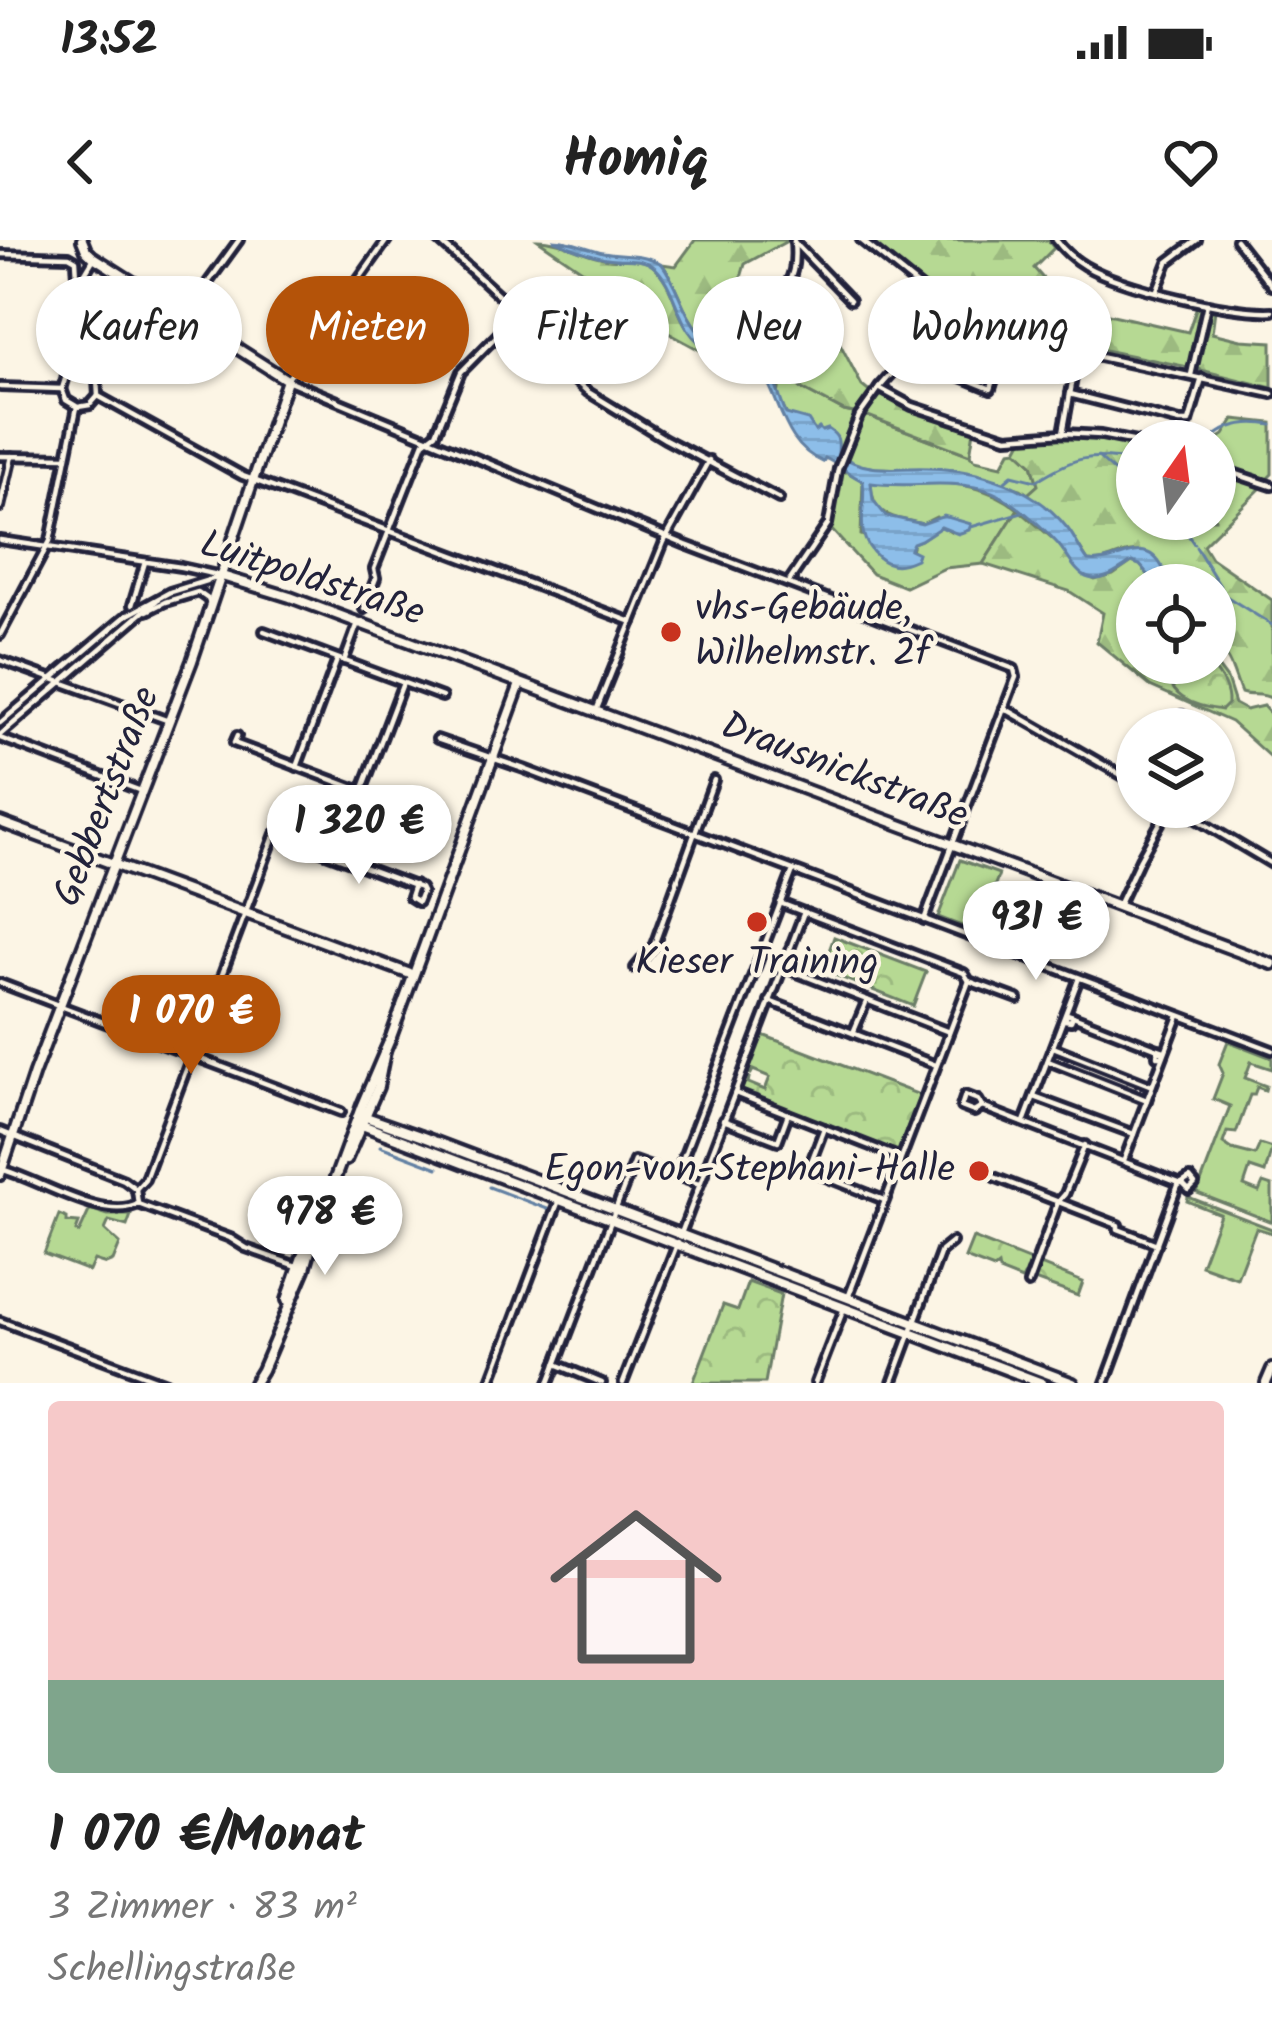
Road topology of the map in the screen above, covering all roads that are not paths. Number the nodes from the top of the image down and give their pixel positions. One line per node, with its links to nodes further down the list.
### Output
1 (82, 240): 11 (street)
2 (238, 240): 15 (street)
3 (387, 240): 16 (street)
4 (438, 240): 21 (street)
5 (861, 240): 18 (street)
6 (1056, 240): 20 (street)
7 (1197, 240): 20 (street)
8 (1236, 240): 19 (street)
9 (794, 241): 17 (street); 22 (street)
10 (0, 254): 12 (street)
11 (94, 258): 13 (street); 14 (street)
12 (79, 276)
13 (83, 276)
14 (123, 276)
15 (213, 276)
16 (361, 276)
17 (793, 276)
18 (906, 276)
19 (1272, 286)
20 (1156, 290): 23 (street)
21 (493, 291)
22 (850, 300)
23 (1208, 303): 24 (street); 27 (street)
24 (1272, 311)
25 (493, 339): 44 (street)
26 (1112, 358): 27 (street)
27 (1191, 375): 28 (street)
28 (1202, 377): 39 (street); 40 (street)
29 (64, 384): 37 (street)
30 (98, 384): 41 (street)
31 (286, 384): 51 (street, Gebbertstraße)
32 (297, 384): 44 (street)
33 (579, 384): 49 (street)
34 (883, 384): 38 (street)
35 (1072, 384): 39 (street)
36 (0, 388): 37 (street)
37 (62, 388): 42 (street)
38 (879, 388): 43 (street); 61 (street)
39 (1070, 394): 43 (street)
40 (1272, 394)
41 (98, 396): 42 (street); 51 (street)
42 (77, 407): 48 (street)
43 (1063, 433): 45 (street)
44 (429, 438): 55 (street); 56 (street)
45 (1116, 438)
46 (0, 456): 47 (street)
47 (12, 457): 48 (street); 54 (street)
48 (66, 457): 58 (street)
49 (709, 460): 53 (street); 56 (street)
50 (1236, 473): 52 (street)
51 (252, 479): 55 (street); 60 (street, Gebbertstraße)
52 (1272, 486)
53 (779, 499)
54 (0, 507)
55 (390, 531): 65 (street); 68 (street)
56 (667, 537): 61 (street); 68 (street)
57 (0, 541): 58 (street, Luitpoldstraße)
58 (47, 548): 59 (street, Luitpoldstraße); 71 (street)
59 (145, 562): 60 (street, Luitpoldstraße); 63 (street)
60 (222, 576): 62 (street); 64 (street, Gebbertstraße); 69 (street, Luitpoldstraße)
61 (788, 583): 79 (street)
62 (161, 597): 66 (street); 67 (street)
63 (132, 605)
64 (211, 606): 66 (street); 81 (street, Gebbertstraße)
65 (364, 609)
66 (142, 614): 67 (street)
67 (128, 619): 74 (street); 75 (street)
68 (632, 622): 80 (street)
69 (358, 623): 73 (street); 77 (street, Luitpoldstraße)
70 (264, 631): 73 (street)
71 (0, 635)
72 (0, 660): 74 (street)
73 (341, 660): 76 (street); 87 (street)
74 (51, 679): 75 (street); 82 (street)
75 (61, 682): 81 (street); 83 (street)
76 (403, 683): 78 (street); 87 (street)
77 (520, 684): 80 (street, Luitpoldstraße); 86 (street)
78 (442, 698)
79 (1004, 708): 88 (street); 95 (street)
80 (596, 712): 95 (street, Drausnickstraße)
81 (170, 721): 90 (street, Gebbertstraße)
82 (0, 723)
83 (0, 736): 90 (street)
84 (236, 736): 87 (street)
85 (437, 740): 86 (street)
86 (493, 758): 94 (street); 108 (street)
87 (297, 767)
88 (1116, 772)
89 (714, 779): 94 (street)
90 (142, 791): 96 (street, Gebbertstraße)
91 (0, 822): 96 (street)
92 (1160, 828): 101 (street)
93 (1209, 828): 97 (street)
94 (695, 834): 98 (street); 107 (street)
95 (951, 845): 101 (street, Drausnickstraße); 104 (street)
96 (113, 864): 102 (street); 115 (street, Gebbertstraße)
97 (1272, 864)
98 (793, 871): 100 (street); 104 (street)
99 (414, 885): 102 (street)
100 (780, 903): 103 (street); 147 (street)
101 (1118, 906): 105 (street, Drausnickstraße)
102 (245, 912): 108 (street); 123 (street)
103 (803, 912): 106 (street); 110 (street)
104 (924, 920): 109 (street)
105 (1272, 964)
106 (782, 967): 113 (street); 114 (street)
107 (635, 968)
108 (413, 975): 133 (street)
109 (1078, 978): 116 (street); 117 (street)
110 (969, 980): 112 (street); 118 (street)
111 (0, 983): 115 (street)
112 (1018, 999)
113 (867, 1000): 118 (street); 119 (street)
114 (769, 1001): 119 (street); 127 (street)
115 (60, 1006): 123 (street); 139 (street, Gebbertstraße)
116 (1069, 1016): 120 (street); 122 (street)
117 (1179, 1016): 121 (street); 122 (street)
118 (949, 1031): 125 (street)
119 (853, 1034): 125 (street)
120 (1053, 1047): 124 (street); 126 (street)
121 (1272, 1050)
122 (1161, 1052): 126 (street)
123 (191, 1055): 131 (street); 150 (street)
124 (1048, 1061): 128 (street); 129 (street)
125 (937, 1065): 143 (street)
126 (1152, 1086): 129 (street)
127 (734, 1093): 132 (street); 134 (street)
128 (1034, 1097): 135 (street); 138 (street)
129 (1147, 1100): 138 (street)
130 (982, 1107): 135 (street)
131 (341, 1112)
132 (788, 1114): 134 (street); 136 (street)
133 (362, 1120): 145 (street); 159 (street)
134 (723, 1120): 149 (street)
135 (1024, 1122): 140 (street)
136 (824, 1128): 142 (street); 143 (street)
137 (0, 1131): 139 (street)
138 (1134, 1134): 144 (street)
139 (13, 1136): 146 (street, Gebbertstraße); 150 (street)
140 (1084, 1145): 144 (street); 153 (street)
141 (803, 1151): 142 (street)
142 (814, 1155): 152 (street)
143 (901, 1158): 152 (street)
144 (1124, 1160): 158 (street)
145 (471, 1161): 151 (street); 155 (street)
146 (1, 1171): 154 (street)
147 (676, 1176): 149 (street); 155 (street)
148 (994, 1177): 153 (street)
149 (699, 1184): 156 (street)
150 (136, 1189): 154 (street)
151 (559, 1200): 155 (street); 169 (street)
152 (885, 1200): 161 (street)
153 (1058, 1202): 158 (street); 160 (street)
154 (138, 1204): 159 (street)
155 (613, 1215): 156 (street); 164 (street)
156 (678, 1240): 161 (street); 172 (street)
157 (952, 1242): 163 (street)
158 (1157, 1244): 177 (street)
159 (302, 1268): 168 (street)
160 (1028, 1284)
161 (846, 1303): 163 (street); 173 (street)
162 (0, 1321): 167 (street)
163 (912, 1328): 174 (street); 175 (street); 176 (street)
164 (556, 1364): 170 (street); 171 (street)
165 (1272, 1369): 166 (street)
166 (1269, 1382)
167 (166, 1383)
168 (258, 1383)
169 (490, 1383)
170 (549, 1383)
171 (602, 1383)
172 (623, 1383)
173 (815, 1383)
174 (892, 1383)
175 (1042, 1383)
176 (1073, 1383)
177 (1105, 1383)

